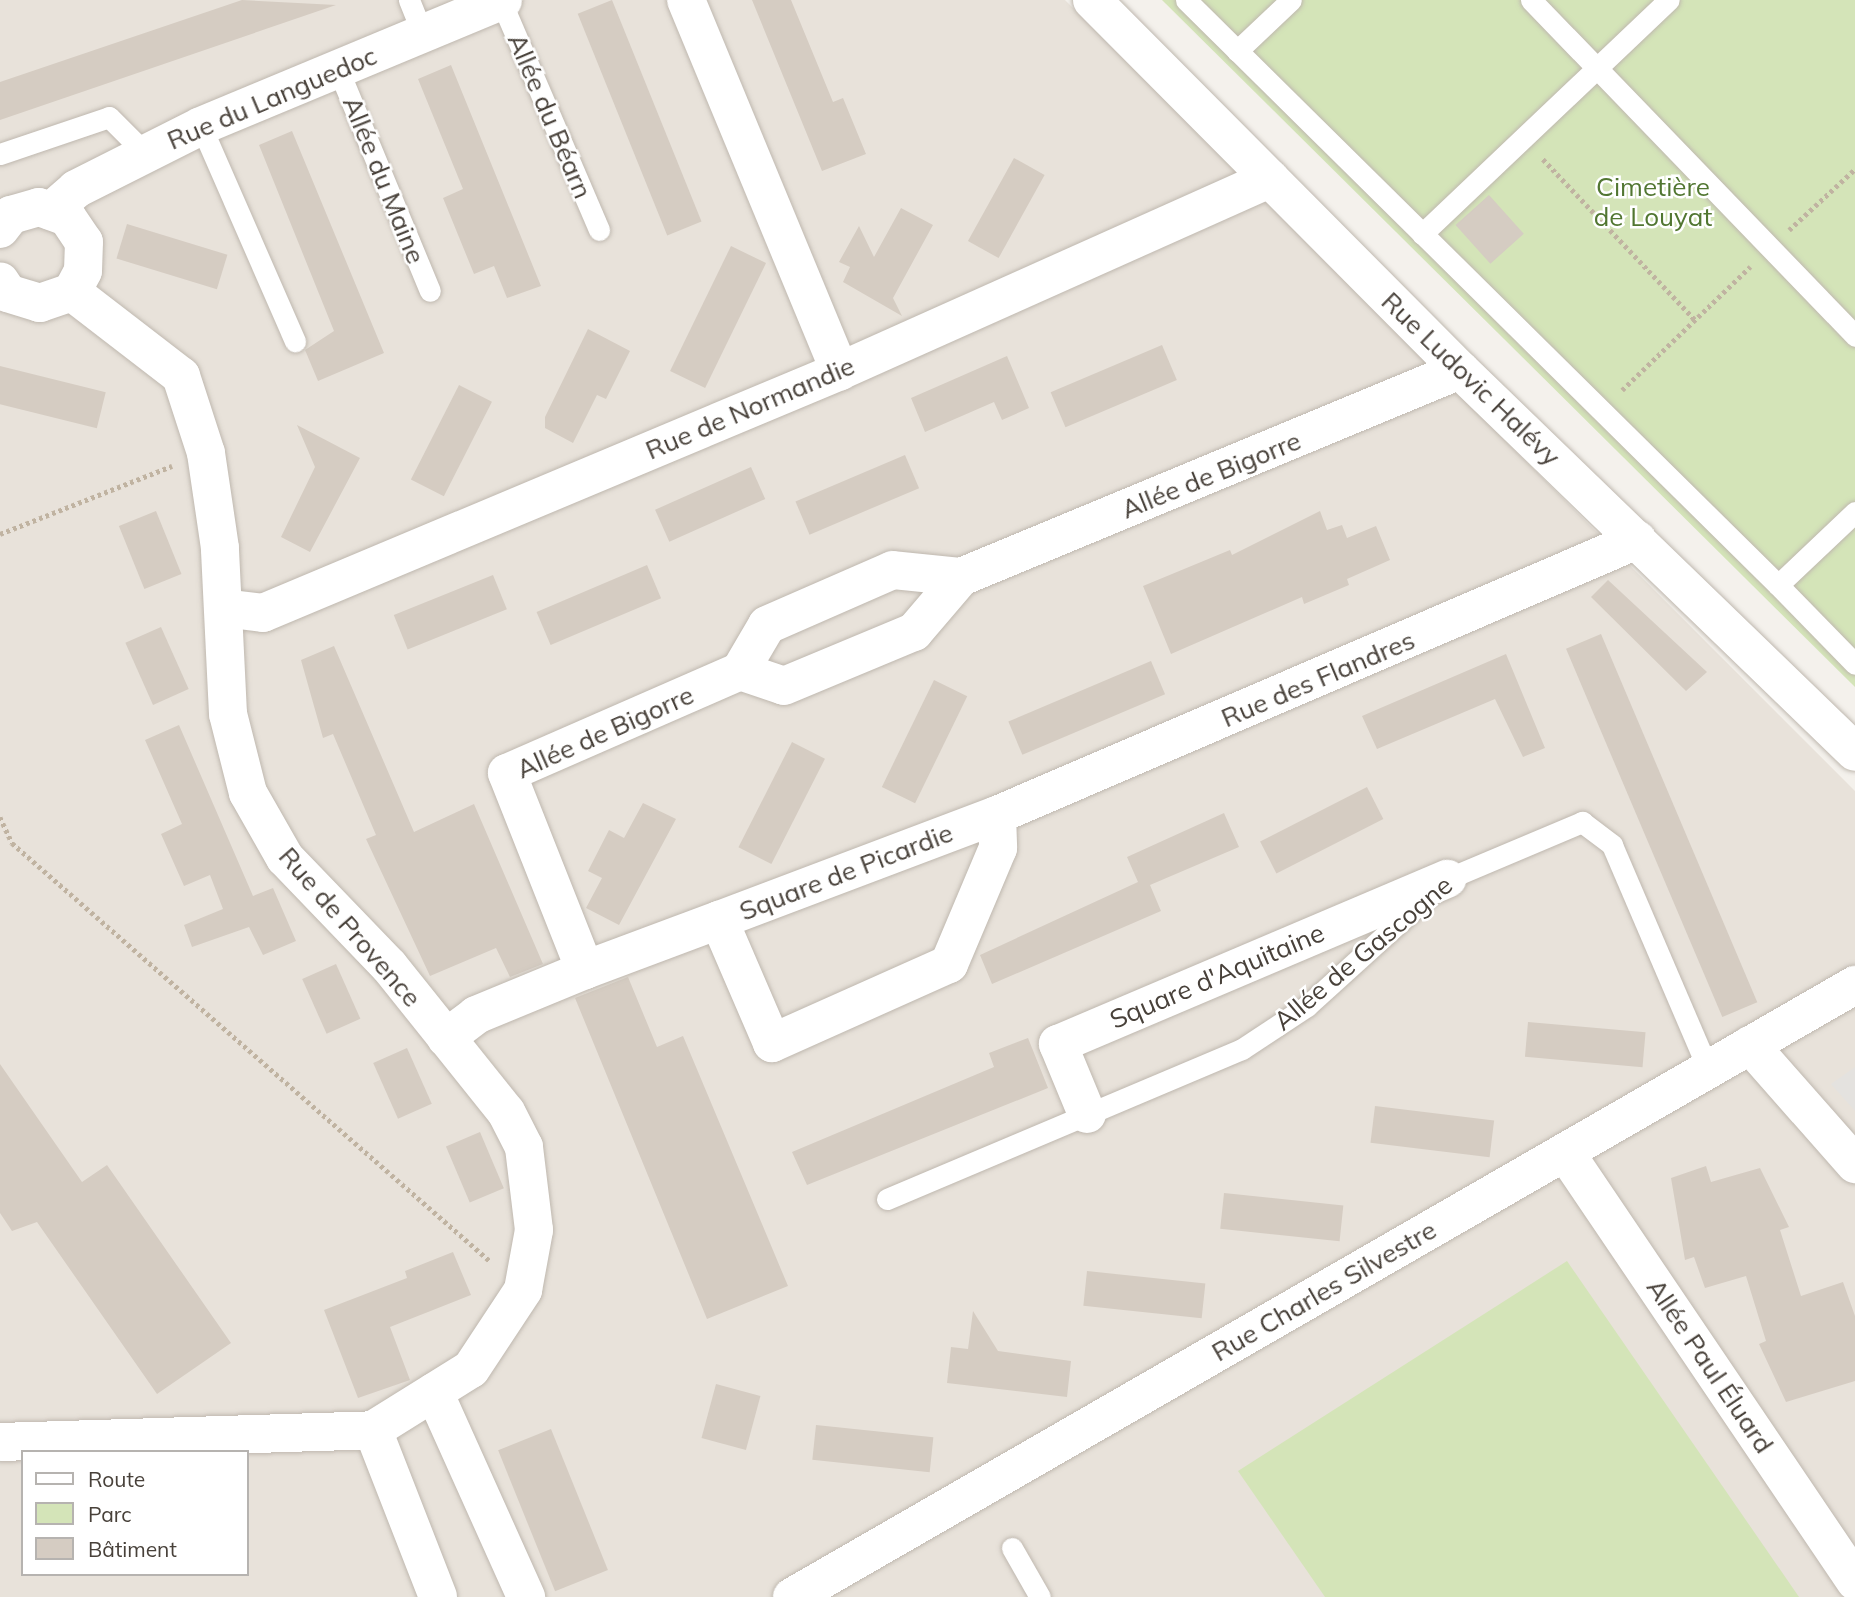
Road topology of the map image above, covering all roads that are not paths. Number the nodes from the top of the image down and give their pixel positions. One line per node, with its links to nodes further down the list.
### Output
1 (502, 0): 8 (street, Rue du Languedoc); 18 (lane, Allée du Béarn)
2 (685, 0): 25 (street)
3 (1092, 0): 15 (street, Rue Ludovic Halévy)
4 (1186, 0): 9 (lane)
5 (1291, 0): 9 (lane)
6 (1531, 0): 10 (lane)
7 (1670, 0): 10 (lane)
8 (415, 17): 11 (street, Rue du Languedoc)
9 (1237, 51): 19 (lane)
10 (1597, 68): 19 (lane); 23 (lane)
11 (338, 69): 12 (street, Rue du Languedoc); 22 (lane, Allée du Maine)
12 (201, 125): 13 (street, Rue du Languedoc); 24 (lane)
13 (146, 153): 14 (lane); 16 (street, Rue du Languedoc)
14 (0, 154)
15 (1270, 179): 25 (street, Rue de Normandie); 26 (street, Rue Ludovic Halévy)
16 (51, 211): 17 (street); 21 (street)
17 (0, 229)
18 (599, 230)
19 (1422, 234): 30 (lane)
20 (0, 281): 21 (street)
21 (72, 292): 31 (street, Rue de Provence)
22 (430, 292)
23 (1855, 336)
24 (295, 341)
25 (840, 370): 31 (street, Rue de Normandie)
26 (1460, 370): 28 (street, Rue Ludovic Halévy); 29 (street, Allée de Bigorre)
27 (1855, 512): 30 (lane)
28 (1637, 540): 34 (street, Rue Ludovic Halévy); 35 (street, Rue des Flandres)
29 (961, 577): 33 (street); 33 (street)
30 (1778, 585): 32 (lane)
31 (223, 608): 40 (street, Rue de Provence)
32 (1855, 664)
33 (740, 671): 38 (street, Allée de Bigorre)
34 (1855, 752)
35 (997, 815): 37 (street, Square de Picardie); 37 (street, Square de Picardie)
36 (1447, 879): 42 (lane, Allée de Gascogne); 43 (lane, Allée de Gascogne); 43 (street, Square d'Aquitaine)
37 (719, 920): 38 (street)
38 (585, 970): 40 (street)
39 (1855, 985): 41 (street, Rue Charles Silvestre)
40 (446, 1038): 47 (street, Rue de Provence)
41 (1750, 1045): 42 (street, Rue Charles Silvestre); 45 (street)
42 (1708, 1069): 44 (street, Rue Charles Silvestre)
43 (1087, 1114): 46 (lane, Allée de Gascogne)
44 (1565, 1152): 51 (street, Allée Paul Éluard); 54 (street, Rue Charles Silvestre)
45 (1855, 1164)
46 (887, 1199)
47 (434, 1392): 48 (street, Rue de Provence); 53 (street)
48 (373, 1430): 49 (street); 52 (street)
49 (0, 1441)
50 (1012, 1548): 55 (lane)
51 (1855, 1581)
52 (438, 1597)
53 (526, 1597)
54 (792, 1597)
55 (1040, 1597)

